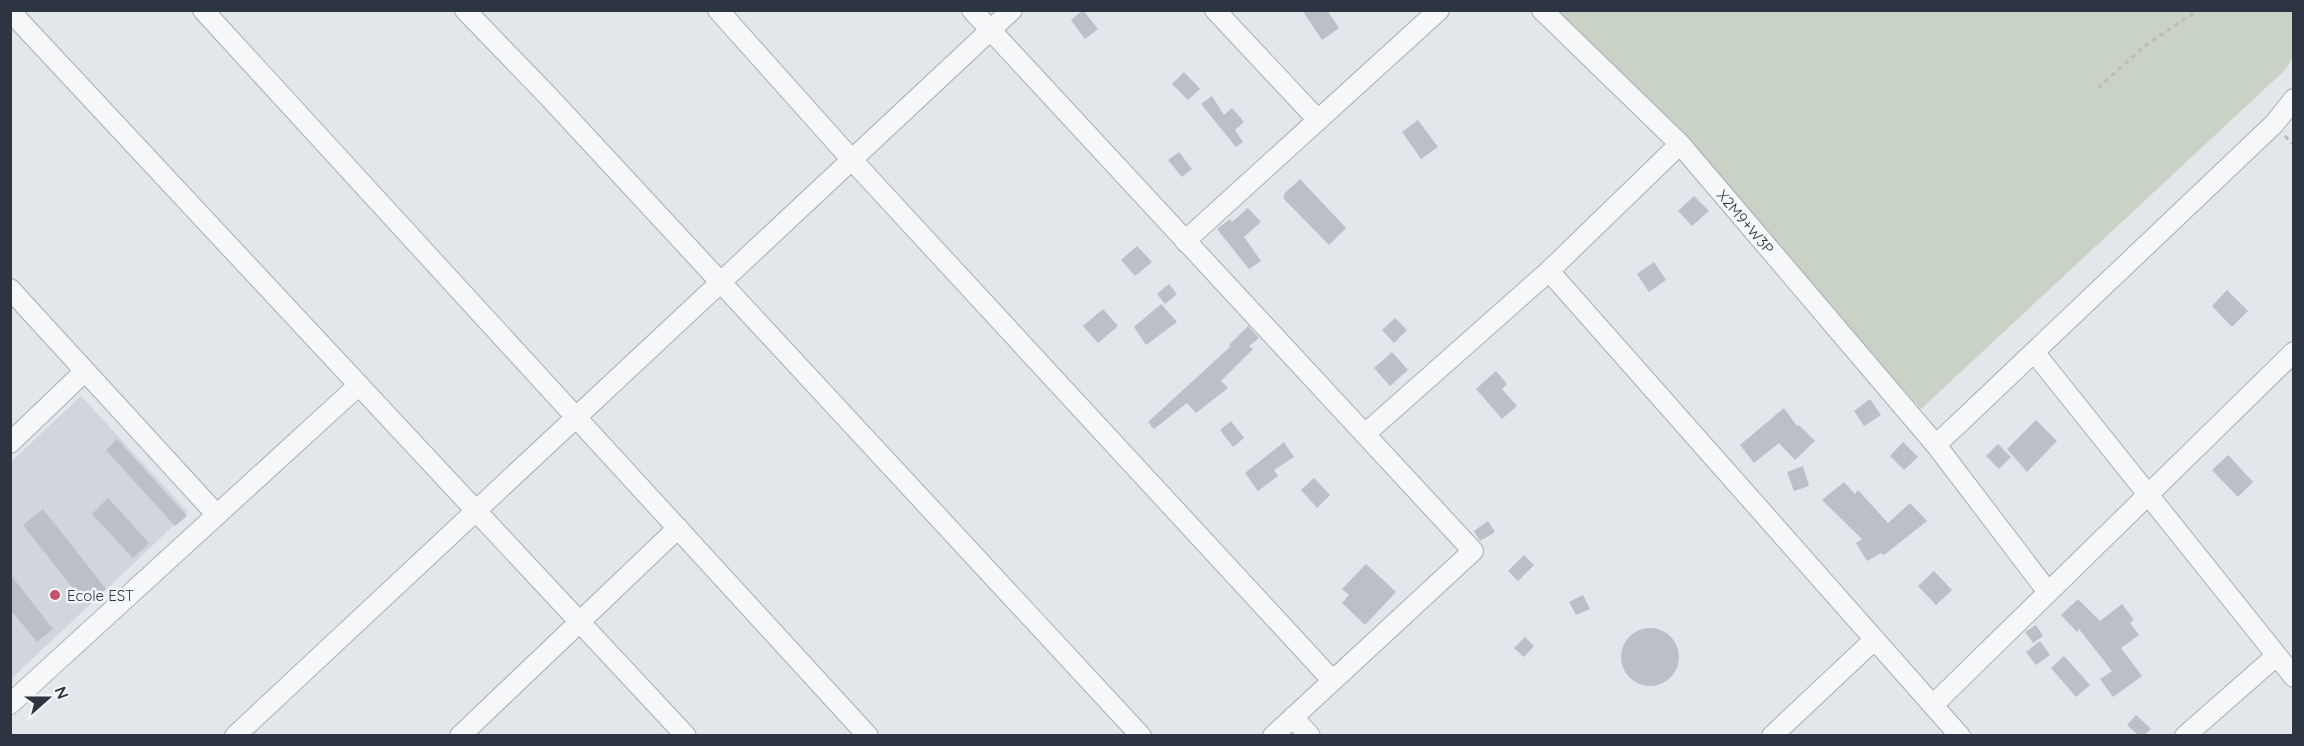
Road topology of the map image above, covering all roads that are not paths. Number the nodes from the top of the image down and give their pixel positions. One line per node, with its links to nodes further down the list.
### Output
1 (203, 10): 23 (street)
2 (465, 10): 17 (street)
3 (718, 10): 14 (street)
4 (972, 10): 10 (street)
5 (1012, 10): 10 (street)
6 (1215, 10): 12 (street)
7 (1439, 10): 12 (street)
8 (1542, 10): 13 (street, X2M9+W3P)
9 (10, 11): 22 (street)
10 (991, 31): 14 (street); 15 (street)
11 (2294, 99): 19 (street)
12 (1318, 120): 15 (street)
13 (1680, 144): 16 (street); 26 (street, X2M9+W3P)
14 (852, 160): 17 (street); 36 (street)
15 (1185, 241): 24 (street)
16 (1549, 271): 24 (street); 33 (street)
17 (721, 282): 23 (street); 44 (street)
18 (10, 289): 21 (street)
19 (2034, 352): 26 (street); 27 (street)
20 (2294, 352): 27 (street)
21 (84, 372): 25 (street); 29 (street)
22 (359, 385): 28 (street); 29 (street)
23 (576, 417): 28 (street); 30 (street)
24 (1365, 434): 36 (street)
25 (10, 443)
26 (1936, 445): 31 (street, X2M9+W3P)
27 (2147, 495): 31 (street); 34 (street)
28 (476, 511): 32 (street); 40 (street)
29 (217, 515): 37 (street)
30 (678, 528): 32 (street); 43 (street)
31 (2048, 592): 38 (street)
32 (579, 622): 41 (street); 42 (street)
33 (1874, 640): 38 (street); 47 (street)
34 (2275, 657): 35 (street); 49 (street)
35 (2294, 677)
36 (1332, 680): 39 (street)
37 (10, 704)
38 (1933, 705): 48 (street)
39 (1293, 717): 45 (street); 46 (street)
40 (234, 735)
41 (460, 735)
42 (685, 735)
43 (868, 735)
44 (1141, 735)
45 (1273, 735)
46 (1310, 735)
47 (1772, 735)
48 (1960, 735)
49 (2185, 735)

